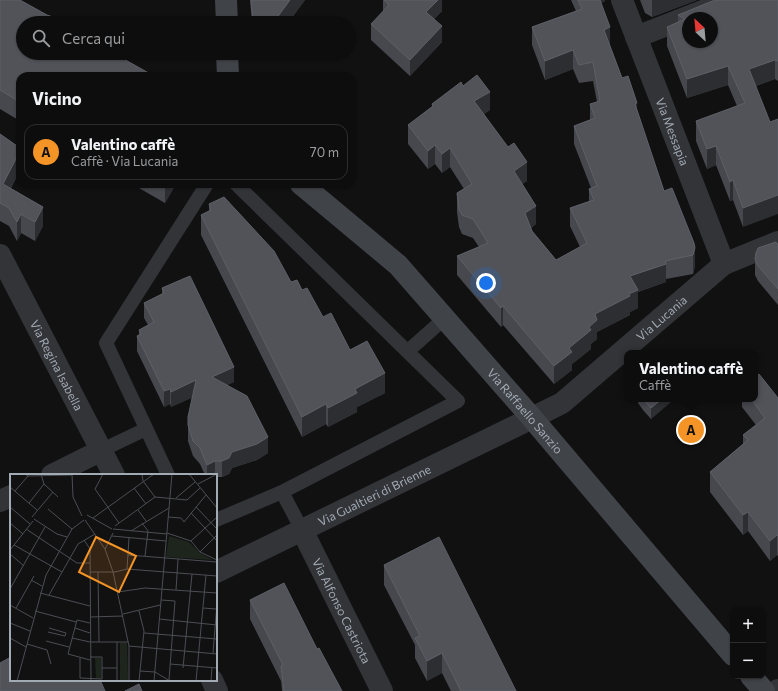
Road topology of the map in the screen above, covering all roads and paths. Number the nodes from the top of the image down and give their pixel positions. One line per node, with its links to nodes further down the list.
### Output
1 (226, 0): 4 (street)
2 (622, 0): 5 (street, Via Messapia)
3 (731, 0): 5 (street)
4 (226, 16)
5 (636, 37): 13 (street, Via Messapia)
6 (227, 60): 7 (street)
7 (228, 72)
8 (204, 188): 17 (lane)
9 (240, 188): 15 (lane)
10 (307, 188): 14 (street, Via Raffaello Sanzio)
11 (778, 242): 13 (street, Via Lucania)
12 (0, 255): 18 (street, Via Regina Isabella)
13 (724, 264): 16 (street, Via Lucania)
14 (445, 318): 15 (lane); 16 (street, Via Raffaello Sanzio)
15 (408, 351): 22 (lane)
16 (532, 418): 26 (street, Via Gualtieri di Brienne); 28 (street, Via Raffaello Sanzio)
17 (146, 429): 18 (lane); 21 (lane)
18 (102, 450): 19 (street); 20 (street, Via Regina Isabella)
19 (54, 474)
20 (114, 474)
21 (168, 474)
22 (282, 492): 25 (lane); 26 (lane)
23 (10, 496): 24 (street)
24 (0, 501)
25 (217, 520)
26 (302, 530): 27 (street, Via Gualtieri di Brienne); 32 (street, Via Alfonso Castriota)
27 (217, 572)
28 (730, 651)
29 (754, 679): 33 (street)
30 (212, 681): 31 (street)
31 (217, 691)
32 (382, 691)
33 (764, 691)

